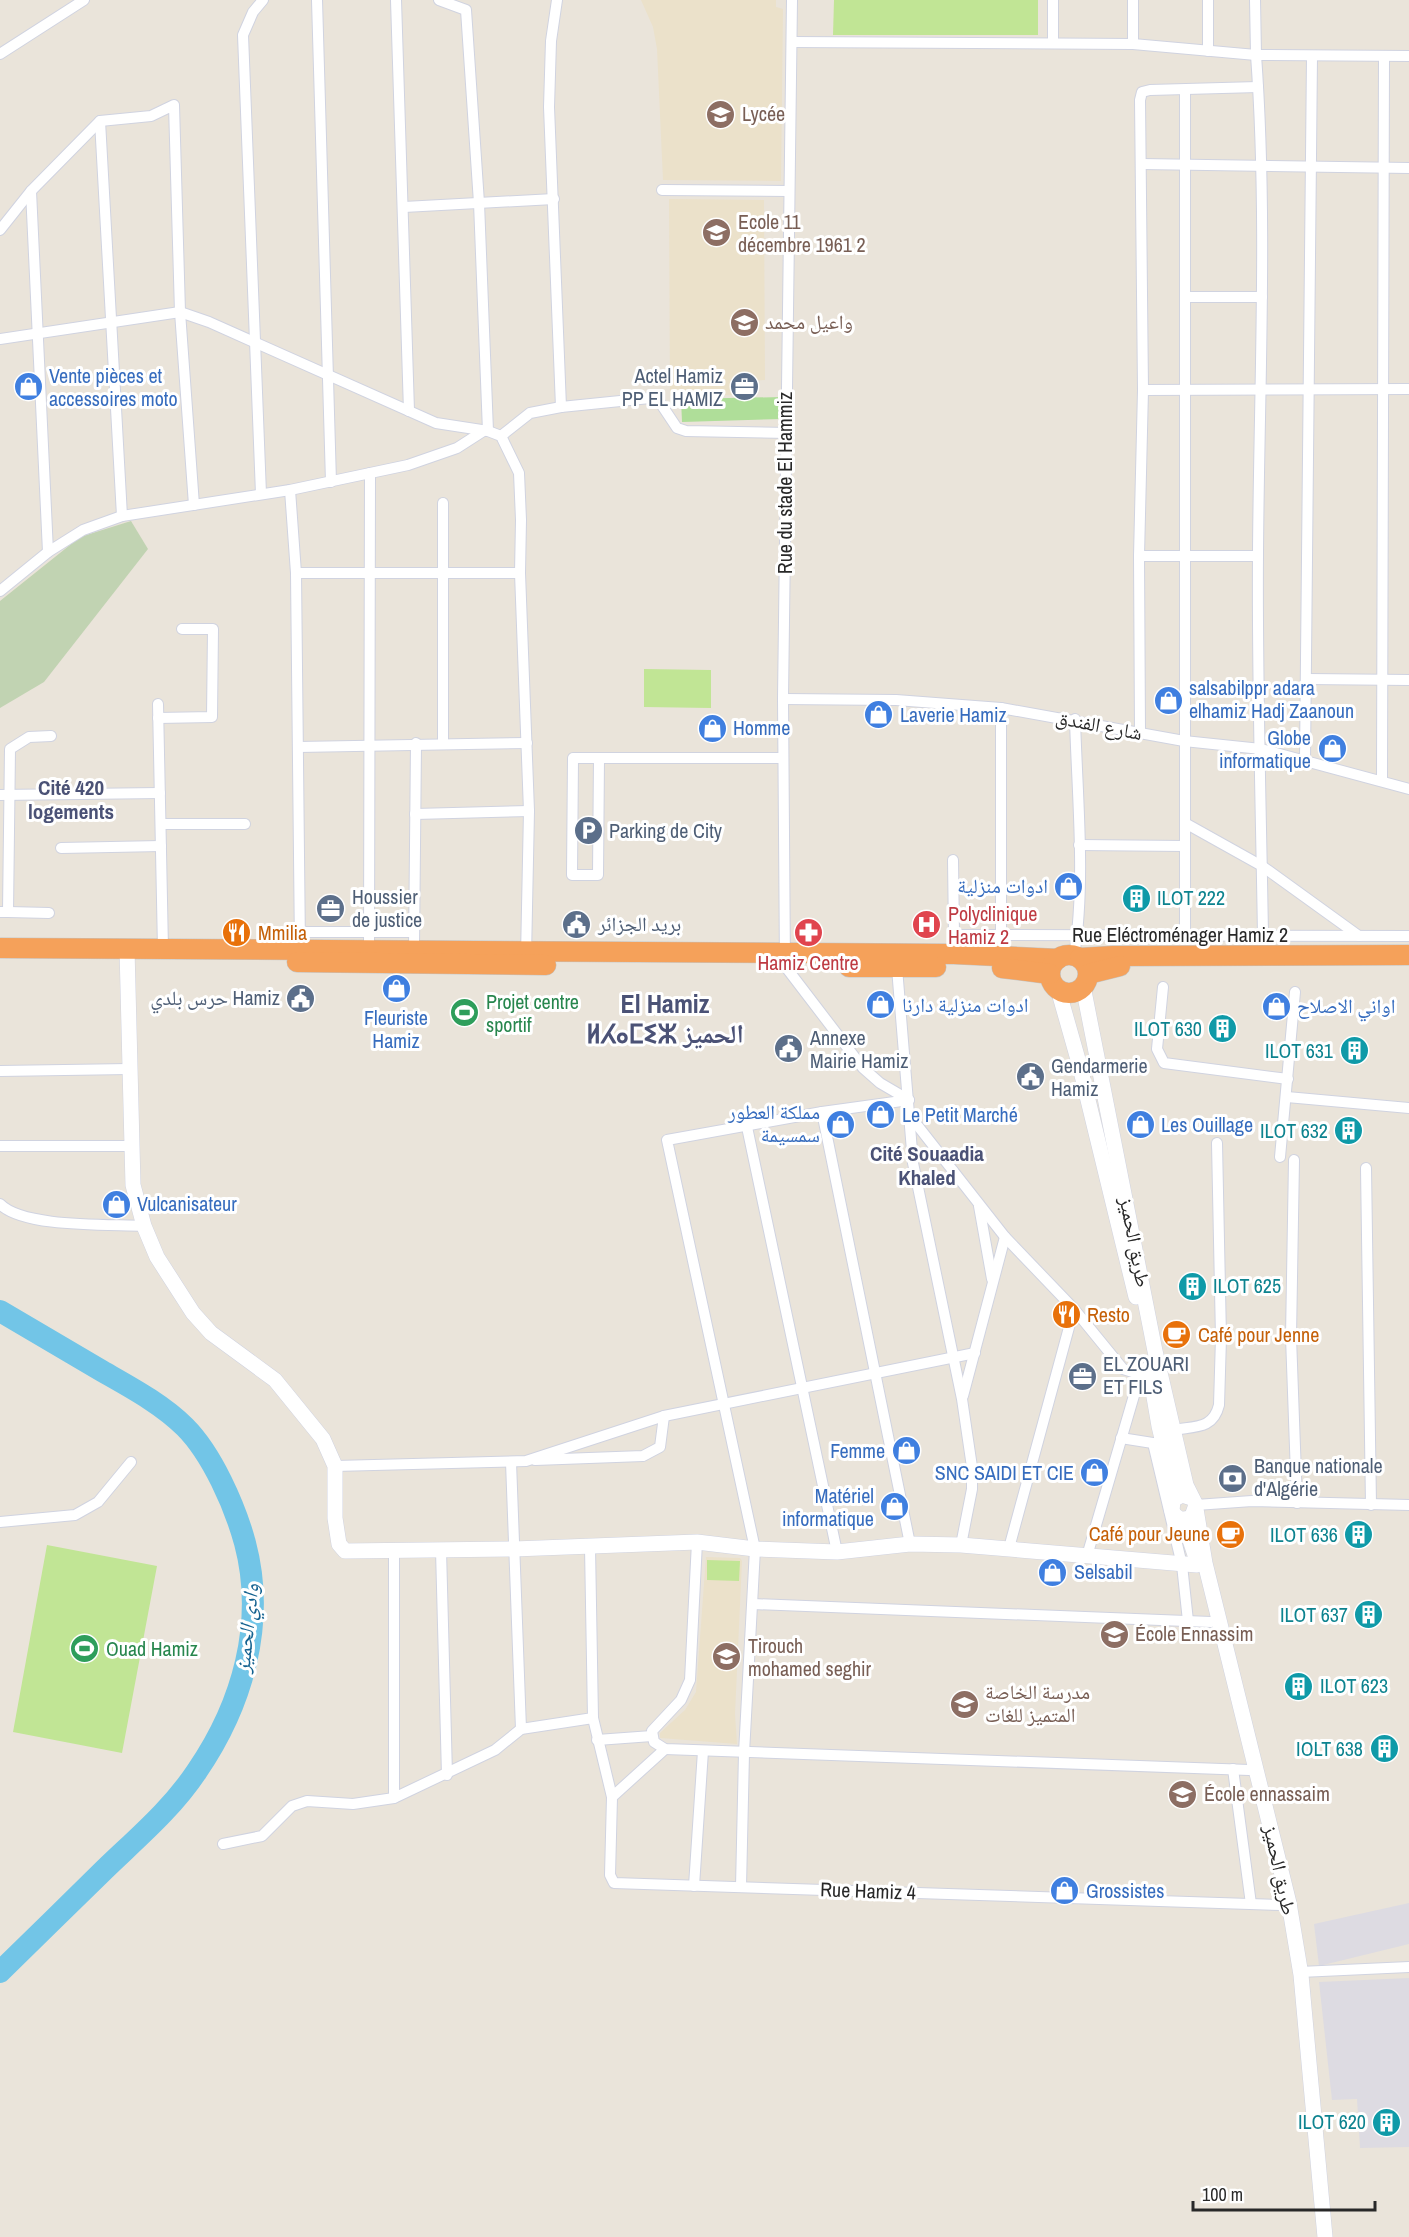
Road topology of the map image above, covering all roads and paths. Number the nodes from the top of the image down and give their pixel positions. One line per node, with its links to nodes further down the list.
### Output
1 (84, 0): 16 (street)
2 (263, 0): 43 (street)
3 (317, 0): 44 (street)
4 (396, 0): 35 (street)
5 (439, 0): 34 (street)
6 (557, 0): 33 (street)
7 (792, 0): 12 (street, Rue du stade El Hammiz)
8 (1053, 0): 13 (street)
9 (1133, 0): 14 (street)
10 (1208, 0): 15 (street)
11 (1255, 0): 17 (street)
12 (792, 42): 13 (street); 32 (street, Rue du stade El Hammiz)
13 (1053, 43): 14 (street)
14 (1133, 44): 15 (street)
15 (1208, 51): 17 (street)
16 (0, 54)
17 (1256, 55): 18 (street); 21 (street)
18 (1312, 56): 20 (street); 26 (street)
19 (1409, 56): 20 (street)
20 (1384, 57): 28 (street)
21 (1258, 87): 22 (street); 27 (street)
22 (1185, 91): 24 (street); 25 (street)
23 (100, 121): 31 (street); 39 (street); 40 (street)
24 (1141, 164): 25 (street); 47 (street)
25 (1184, 165): 27 (street); 37 (street)
26 (1311, 166): 27 (street); 28 (street); 50 (street)
27 (1261, 167): 38 (street)
28 (1383, 167): 29 (street); 45 (street)
29 (1409, 168)
30 (662, 189): 32 (street)
31 (31, 191): 36 (street); 41 (street)
32 (789, 191): 54 (street, Rue du stade El Hammiz)
33 (554, 199): 34 (street); 51 (street)
34 (479, 203): 35 (street); 53 (street)
35 (404, 207): 52 (street)
36 (0, 230)
37 (1187, 297): 38 (street); 48 (street)
38 (1262, 297): 49 (street)
39 (180, 312): 40 (street); 43 (street); 61 (street)
40 (111, 321): 41 (street); 62 (street)
41 (40, 332): 42 (street); 63 (street)
42 (0, 339)
43 (256, 345): 44 (street); 59 (street)
44 (329, 377): 52 (street); 57 (street)
45 (1383, 389): 46 (street); 50 (street); 74 (street)
46 (1409, 389)
47 (1143, 390): 48 (street); 64 (street)
48 (1184, 390): 49 (street); 65 (street)
49 (1262, 390): 50 (street); 66 (street)
50 (1309, 390): 73 (street)
51 (561, 406): 54 (street); 55 (street)
52 (409, 411): 53 (street)
53 (486, 430): 55 (street); 56 (street)
54 (788, 434): 76 (street, Rue du stade El Hammiz)
55 (501, 436): 70 (street)
56 (370, 474): 57 (street); 69 (street)
57 (331, 482): 58 (street)
58 (290, 490): 59 (street); 68 (street)
59 (261, 494): 61 (street)
60 (443, 503): 67 (street)
61 (195, 505): 62 (street)
62 (122, 516): 63 (street)
63 (48, 552): 71 (street)
64 (1138, 556): 65 (street); 81 (street)
65 (1184, 556): 66 (street); 83 (street)
66 (1258, 556): 89 (street)
67 (445, 572): 69 (street); 70 (street); 86 (street)
68 (296, 573): 69 (street); 88 (street)
69 (371, 573): 87 (street)
70 (520, 573): 84 (street)
71 (0, 591)
72 (182, 629): 79 (street)
73 (1307, 679): 74 (street); 92 (street)
74 (1381, 680): 75 (street); 93 (street)
75 (1409, 680)
76 (783, 699): 78 (street, شارع الفندق); 91 (street, Rue du stade El Hammiz)
77 (158, 704): 79 (street)
78 (1001, 708): 80 (street, شارع الفندق); 110 (street)
79 (158, 718): 95 (street)
80 (1075, 719): 81 (street, شارع الفندق); 102 (street)
81 (1140, 733): 83 (street, شارع الفندق)
82 (51, 736): 96 (street)
83 (1184, 741): 89 (street, شارع الفندق); 99 (street)
84 (526, 742): 86 (street); 97 (street)
85 (416, 743): 86 (street); 87 (street); 98 (street)
86 (443, 743)
87 (371, 745): 88 (street); 117 (street)
88 (298, 747): 116 (street)
89 (1261, 749): 92 (street, شارع الفندق); 107 (street)
90 (599, 758): 90 (street); 91 (street)
91 (783, 758): 125 (street, Rue du stade El Hammiz)
92 (1305, 759): 93 (street, شارع الفندق)
93 (1382, 780): 94 (street, شارع الفندق)
94 (1409, 789)
95 (160, 793): 96 (street); 100 (street)
96 (4, 795): 108 (street)
97 (529, 811): 98 (street); 124 (street)
98 (415, 814): 118 (street)
99 (1185, 823): 104 (street); 107 (street)
100 (161, 824): 101 (street); 103 (street)
101 (245, 824)
102 (1078, 845): 104 (street); 111 (street)
103 (161, 846): 105 (street); 120 (street)
104 (1185, 846): 112 (street)
105 (61, 848)
106 (953, 860): 110 (street)
107 (1262, 866): 113 (street); 114 (street)
108 (4, 912): 109 (street)
109 (49, 913)
110 (1001, 935): 111 (street, Rue Eléctroménager Hamiz 2); 121 (street, Rue Eléctroménager Hamiz 2)
111 (1078, 935): 112 (street, Rue Eléctroménager Hamiz 2); 130 (street)
112 (1185, 935): 113 (street, Rue Eléctroménager Hamiz 2)
113 (1263, 936): 114 (street, Rue Eléctroménager Hamiz 2)
114 (1359, 936): 115 (street, Rue Eléctroménager Hamiz 2)
115 (1409, 936)
116 (300, 940): 117 (highway); 120 (highway)
117 (370, 940): 118 (highway)
118 (414, 941): 124 (highway)
119 (0, 948): 123 (highway)
120 (163, 949): 123 (highway)
121 (954, 954): 125 (highway); 130 (highway)
122 (1409, 954): 130 (highway)
123 (127, 955): 124 (highway); 126 (highway); 133 (main road)
124 (527, 958): 125 (highway)
125 (785, 960): 128 (highway); 137 (street)
126 (0, 961)
127 (1409, 967): 130 (highway)
128 (897, 968): 129 (highway); 137 (street)
129 (1030, 971): 130 (highway); 130 (highway)
130 (1071, 977): 157 (main road, طريق الحميز); 162 (main road, طريق الحميز)
131 (1162, 987): 135 (street)
132 (1295, 992): 135 (street)
133 (129, 1069): 134 (street); 144 (main road)
134 (0, 1071)
135 (1288, 1079): 136 (street)
136 (1287, 1097): 138 (street); 145 (street)
137 (909, 1100): 139 (street); 140 (street)
138 (1409, 1108)
139 (822, 1112): 141 (street); 156 (street)
140 (910, 1116): 148 (street); 155 (street)
141 (747, 1127): 158 (street); 160 (street)
142 (1217, 1143): 162 (street)
143 (0, 1146): 144 (street)
144 (132, 1146): 150 (main road)
145 (1280, 1157)
146 (1294, 1160): 170 (street)
147 (1366, 1168): 172 (street)
148 (978, 1203): 151 (street); 152 (street)
149 (0, 1204): 150 (street)
150 (144, 1226): 168 (main road)
151 (1005, 1237): 152 (street); 153 (street)
152 (992, 1283): 154 (street)
153 (1074, 1309): 157 (street); 180 (street)
154 (975, 1353): 155 (street); 159 (street)
155 (952, 1357): 156 (street); 159 (street)
156 (874, 1374): 158 (street); 177 (street)
157 (1145, 1377): 163 (street); 164 (main road, طريق الحميز)
158 (801, 1389): 160 (street); 185 (street)
159 (962, 1399): 178 (street)
160 (724, 1406): 161 (street); 182 (street)
161 (664, 1416): 165 (street); 165 (street)
162 (1173, 1430): 171 (main road, طريق الحميز)
163 (1121, 1438): 164 (street); 186 (street)
164 (1159, 1444): 169 (main road, طريق الحميز); 187 (street)
165 (526, 1461): 167 (street)
166 (131, 1462): 175 (street)
167 (511, 1462): 168 (street); 181 (street)
168 (335, 1466): 183 (main road)
169 (1176, 1498): 171 (main road); 174 (main road)
170 (1297, 1503): 171 (street); 172 (street)
171 (1195, 1504): 174 (main road); 210 (main road, طريق الحميز)
172 (1371, 1505): 173 (street)
173 (1409, 1505)
174 (1180, 1519): 188 (main road, طريق الحميز)
175 (0, 1522)
176 (697, 1542): 179 (main road); 182 (main road); 194 (street)
177 (910, 1544): 178 (main road); 185 (main road)
178 (961, 1545): 180 (main road)
179 (590, 1547): 181 (main road); 192 (street)
180 (1009, 1548): 186 (main road)
181 (514, 1549): 184 (main road); 193 (street)
182 (755, 1549): 185 (main road); 189 (street)
183 (394, 1551): 184 (main road); 203 (street)
184 (441, 1551): 201 (street)
185 (837, 1552)
186 (1087, 1556): 187 (main road)
187 (1182, 1565): 188 (main road); 190 (street)
188 (1197, 1565): 191 (main road, طريق الحميز)
189 (753, 1604): 190 (street); 198 (street)
190 (1188, 1621): 191 (street)
191 (1211, 1622): 200 (main road, طريق الحميز)
192 (593, 1719): 193 (street); 195 (street)
193 (521, 1729): 201 (street)
194 (652, 1736): 195 (street); 196 (street)
195 (597, 1740): 202 (street)
196 (665, 1749): 197 (street); 202 (street)
197 (703, 1751): 198 (street); 205 (street)
198 (744, 1753): 199 (street); 206 (street)
199 (1233, 1769): 200 (street); 207 (street)
200 (1250, 1770): 208 (main road, طريق الحميز)
201 (447, 1775): 203 (street)
202 (612, 1797): 205 (street, Rue Hamiz 4)
203 (394, 1798): 204 (street)
204 (223, 1844)
205 (694, 1886): 206 (street, Rue Hamiz 4)
206 (741, 1887): 207 (street, Rue Hamiz 4)
207 (1251, 1904): 208 (street, Rue Hamiz 4)
208 (1281, 1905): 211 (main road, طريق الحميز)
209 (1409, 1967): 210 (street)
210 (1300, 1972): 212 (main road, طريق الحميز)
211 (1317, 2237)
212 (1325, 2237)

